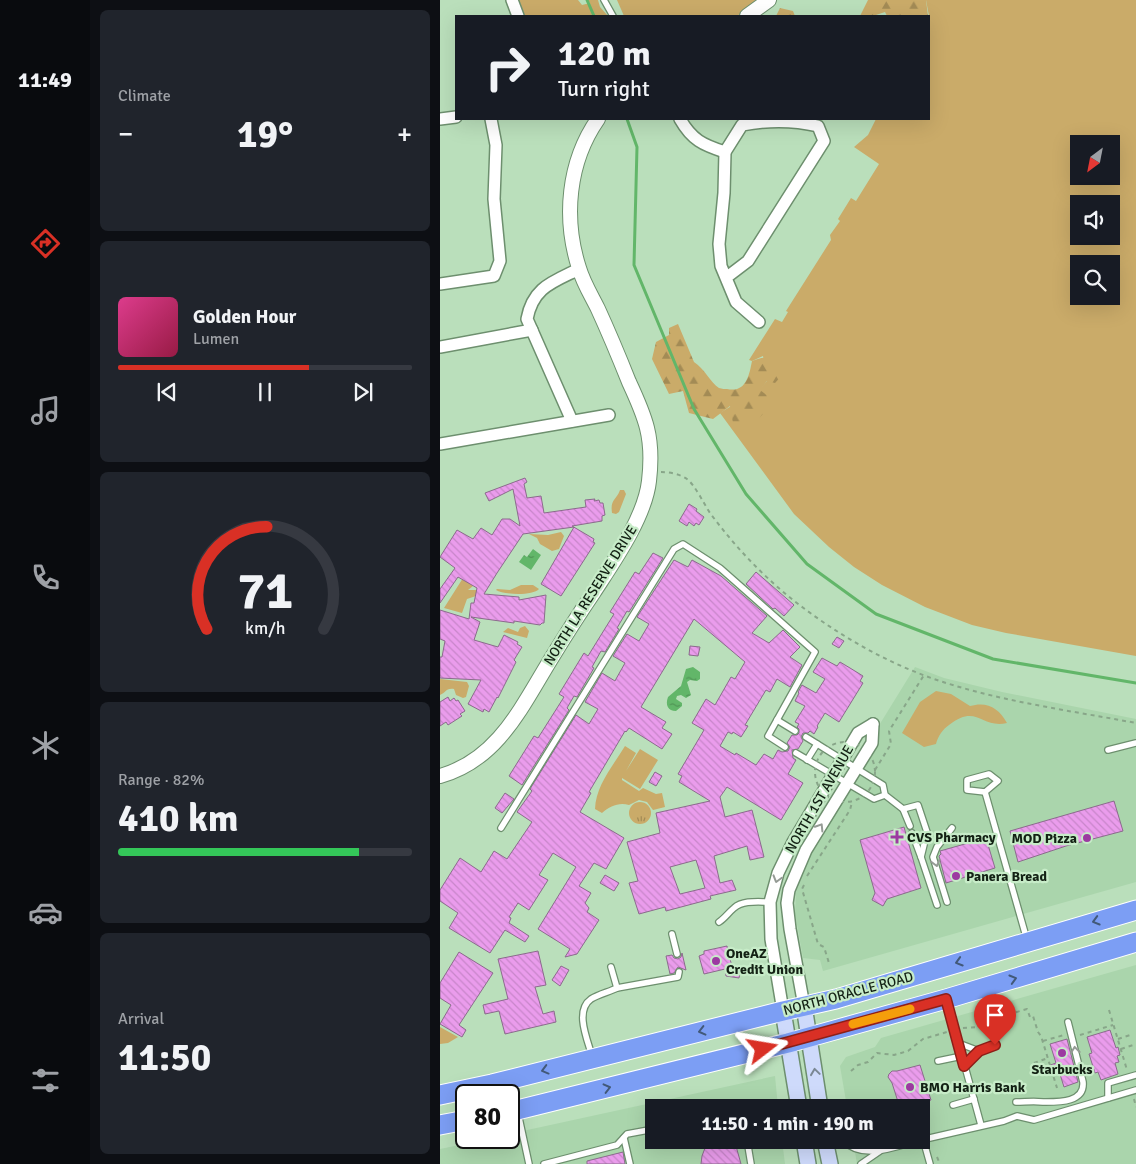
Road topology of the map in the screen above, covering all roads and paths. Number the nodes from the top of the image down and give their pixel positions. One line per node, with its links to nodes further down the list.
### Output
1 (512, 0): 4 (street)
2 (604, 0): 5 (lane)
3 (769, 0): 6 (street)
4 (518, 15)
5 (612, 15)
6 (748, 15)
7 (455, 117): 8 (street)
8 (440, 119)
9 (491, 120): 15 (street)
10 (597, 120): 13 (street, NORTH LA RESERVE DRIVE)
11 (680, 120): 12 (street)
12 (726, 152): 14 (street); 14 (street)
13 (579, 269): 17 (street); 38 (street, NORTH LA RESERVE DRIVE)
14 (727, 277): 16 (street)
15 (440, 284)
16 (759, 322)
17 (532, 330): 18 (street); 20 (street)
18 (440, 347)
19 (609, 415): 20 (street)
20 (572, 421): 21 (street)
21 (440, 444)
22 (658, 472): 23 (path)
23 (924, 675): 25 (path); 36 (path)
24 (777, 720): 26 (lane); 30 (lane); 45 (lane)
25 (1136, 723)
26 (795, 731)
27 (806, 737): 29 (lane)
28 (1136, 743): 31 (lane)
29 (817, 744): 33 (lane); 34 (lane)
30 (785, 747)
31 (1108, 750)
32 (796, 753): 33 (lane)
33 (807, 760): 37 (lane)
34 (842, 760): 35 (lane); 35 (street, NORTH 1ST AVENUE); 37 (street, NORTH 1ST AVENUE)
35 (856, 768): 39 (street, NORTH 1ST AVENUE); 41 (lane)
36 (875, 770)
37 (833, 775): 39 (lane); 49 (street, NORTH 1ST AVENUE, one-way to 49)
38 (440, 776)
39 (847, 784): 41 (lane); 51 (street, NORTH 1ST AVENUE, one-way to 39)
40 (985, 792): 40 (lane); 56 (lane)
41 (885, 795): 43 (lane)
42 (852, 801): 59 (path)
43 (903, 808): 44 (lane); 48 (lane)
44 (910, 826)
45 (502, 828)
46 (952, 828): 50 (lane, one-way to 50)
47 (912, 833): 48 (lane)
48 (921, 857): 52 (lane)
49 (770, 902): 51 (street); 54 (lane); 66 (street, NORTH 1ST AVENUE)
50 (947, 902)
51 (788, 903): 64 (street, NORTH 1ST AVENUE)
52 (937, 905)
53 (1136, 910): 56 (highway, NORTH ORACLE ROAD, one-way to 56)
54 (719, 922)
55 (672, 934): 58 (lane)
56 (1028, 942): 64 (highway, NORTH ORACLE ROAD, one-way to 64)
57 (1136, 942): 63 (highway, one-way to 57)
58 (677, 954)
59 (829, 963)
60 (611, 967): 62 (lane)
61 (679, 972): 62 (lane)
62 (617, 988): 78 (lane)
63 (946, 999): 69 (highway); 72 (lane)
64 (804, 1006): 66 (highway, NORTH ORACLE ROAD); 69 (main road, NORTH 1ST AVENUE)
65 (1109, 1010): 70 (path)
66 (783, 1011): 71 (main road, NORTH 1ST AVENUE); 78 (highway, NORTH ORACLE ROAD, one-way to 78)
67 (1068, 1022): 91 (lane, one-way to 67)
68 (1133, 1034): 70 (path)
69 (810, 1036): 71 (highway); 89 (main road, NORTH 1ST AVENUE, one-way to 69)
70 (1118, 1039): 75 (path)
71 (788, 1043): 88 (main road, NORTH 1ST AVENUE); 94 (highway, one-way to 71)
72 (958, 1043): 76 (lane); 77 (lane)
73 (1136, 1044): 75 (path)
74 (995, 1045): 76 (lane)
75 (1121, 1049): 84 (path)
76 (979, 1051): 82 (lane)
77 (962, 1056): 80 (lane); 82 (lane)
78 (593, 1058): 86 (highway, NORTH ORACLE ROAD, one-way to 86)
79 (1048, 1058): 81 (path)
80 (938, 1061)
81 (1034, 1063)
82 (964, 1066): 90 (lane)
83 (1136, 1075): 84 (lane)
84 (1129, 1077): 87 (lane)
85 (1134, 1091): 87 (lane); 93 (path)
86 (440, 1095)
87 (1108, 1098): 97 (lane)
88 (797, 1099)
89 (819, 1099)
90 (974, 1099): 92 (lane); 97 (lane)
91 (1016, 1102)
92 (952, 1105)
93 (1136, 1107)
94 (520, 1109)
95 (455, 1122): 96 (highway)
96 (440, 1125)
97 (981, 1125): 101 (lane)
98 (645, 1131): 100 (lane)
99 (520, 1134): 109 (lane)
100 (624, 1138): 110 (lane); 111 (lane)
101 (930, 1138)
102 (748, 1149): 112 (lane)
103 (806, 1149): 113 (main road)
104 (827, 1149): 114 (main road)
105 (854, 1149): 108 (lane)
106 (888, 1149): 108 (lane)
107 (925, 1149): 116 (lane)
108 (880, 1151): 115 (lane)
109 (529, 1164)
110 (544, 1164)
111 (630, 1164)
112 (751, 1164)
113 (808, 1164)
114 (830, 1164)
115 (861, 1164)
116 (930, 1164)

